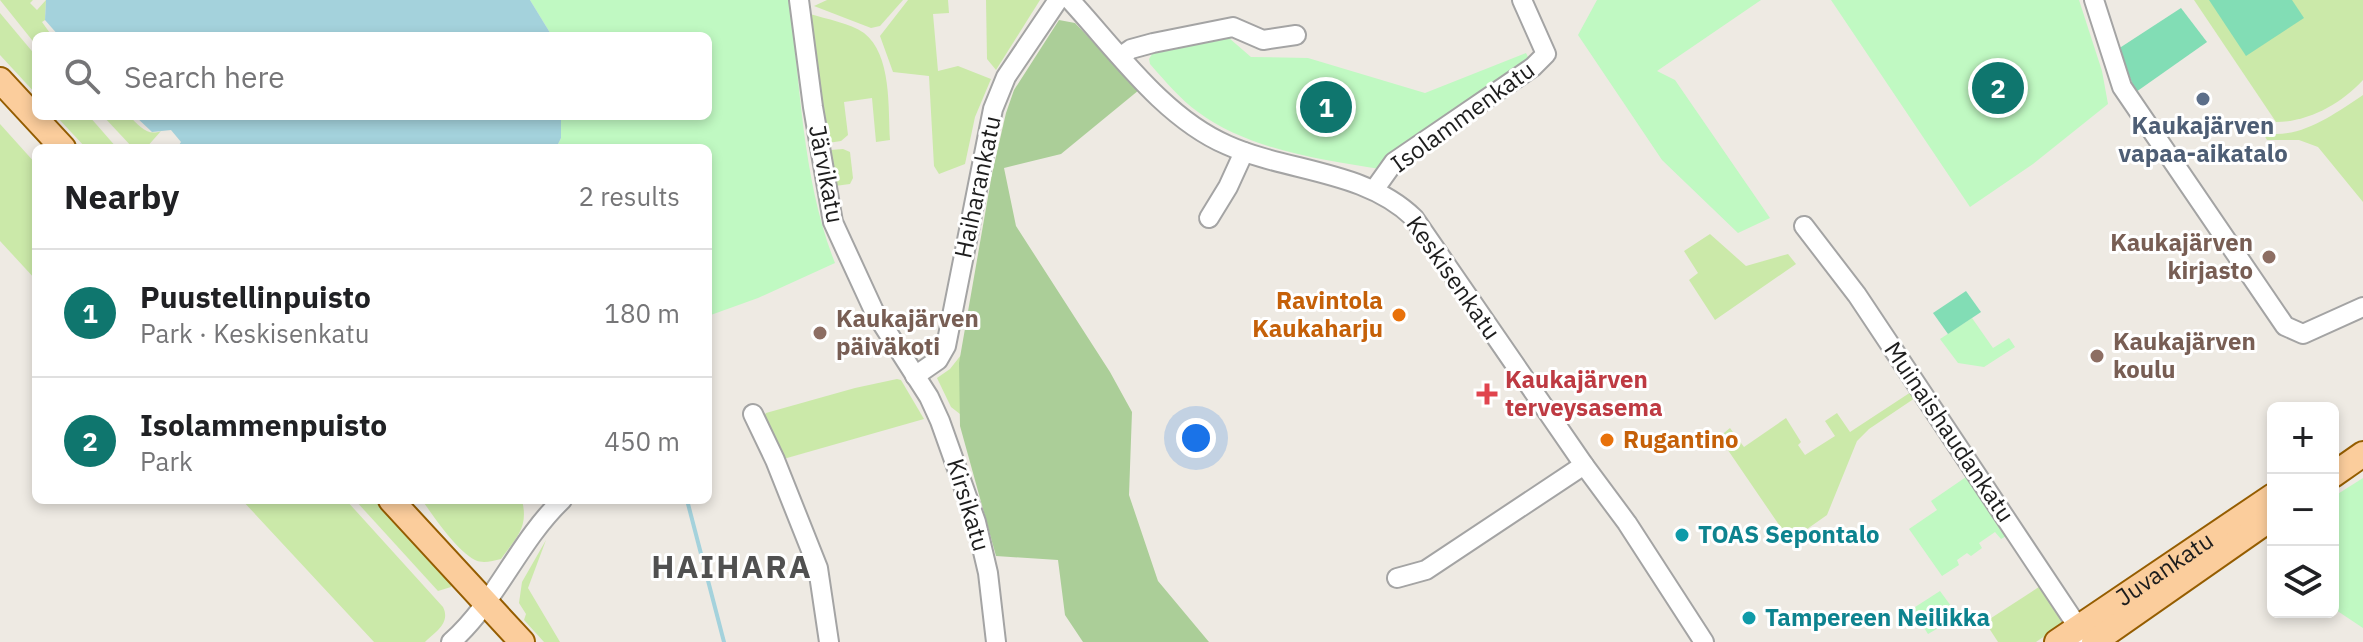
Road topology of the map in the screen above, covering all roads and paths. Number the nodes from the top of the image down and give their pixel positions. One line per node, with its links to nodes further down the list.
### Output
1 (799, 0): 17 (street, Järvikatu)
2 (1058, 0): 17 (street, Haiharankatu)
3 (1070, 0): 7 (street, Keskisenkatu)
4 (1522, 0): 13 (street, Isolammenkatu)
5 (2094, 0): 16 (street)
6 (1296, 35): 7 (street)
7 (1121, 56): 12 (street, Keskisenkatu)
8 (0, 80): 9 (main road)
9 (32, 115)
10 (37, 120): 11 (main road)
11 (59, 144)
12 (1244, 152): 13 (street, Keskisenkatu); 14 (street)
13 (1374, 190): 22 (street, Keskisenkatu)
14 (1209, 218)
15 (1804, 226): 30 (street, Muinaishaudankatu)
16 (2363, 307)
17 (915, 376): 34 (street, Kirsikatu)
18 (753, 414): 33 (street)
19 (2363, 435): 20 (main road)
20 (2339, 452)
21 (2363, 454): 23 (main road)
22 (1584, 465): 28 (street); 35 (street, Keskisenkatu)
23 (2334, 474)
24 (2267, 501): 30 (main road, Juvankatu)
25 (395, 504): 29 (main road)
26 (558, 504): 29 (street)
27 (2267, 521): 30 (main road, Juvankatu)
28 (1397, 578)
29 (487, 603): 31 (street); 32 (main road)
30 (2087, 637): 36 (main road, Juvankatu)
31 (451, 642)
32 (522, 642)
33 (829, 642)
34 (996, 642)
35 (1704, 642)
36 (2057, 642)

